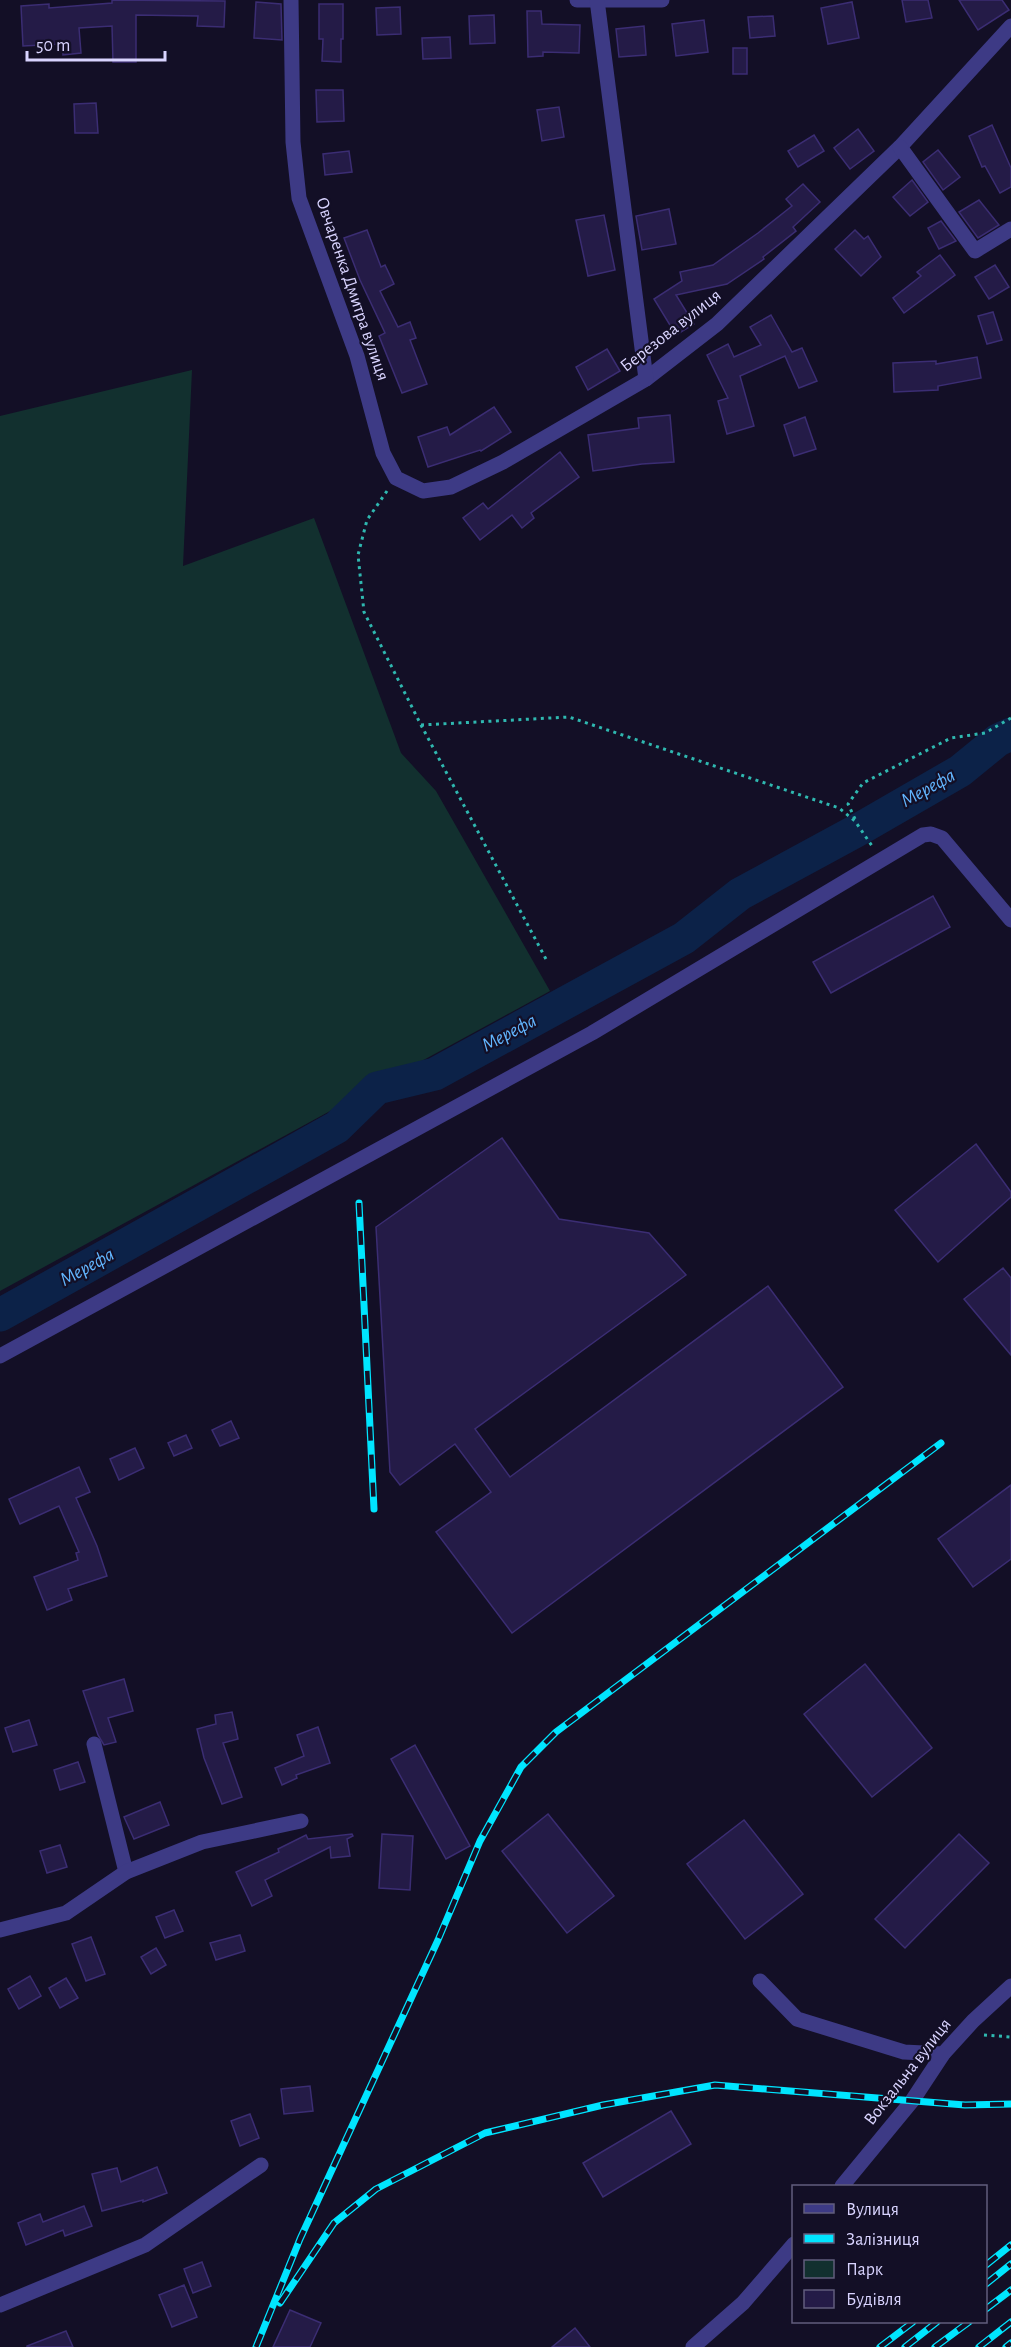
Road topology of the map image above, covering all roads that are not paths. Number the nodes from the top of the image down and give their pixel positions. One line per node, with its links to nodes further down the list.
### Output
1 (291, 0): 9 (street, Овчаренка Дмитра вулиця)
2 (577, 0): 4 (street)
3 (662, 0): 4 (street)
4 (597, 1): 8 (street)
5 (1011, 26): 6 (street, Березова вулиця)
6 (900, 147): 7 (street); 8 (street, Березова вулиця)
7 (1011, 229)
8 (646, 379): 9 (street, Березова вулиця)
9 (396, 478)
10 (1011, 920): 11 (street)
11 (0, 1356)
12 (94, 1744): 14 (street)
13 (301, 1821): 14 (street)
14 (126, 1872): 15 (street)
15 (0, 1930)
16 (760, 1981): 18 (street)
17 (1011, 1986): 18 (street, Вокзальна вулиця)
18 (943, 2054): 20 (street, Вокзальна вулиця)
19 (261, 2165): 22 (street)
20 (844, 2185)
21 (792, 2246): 23 (street)
22 (0, 2305)
23 (693, 2347)

